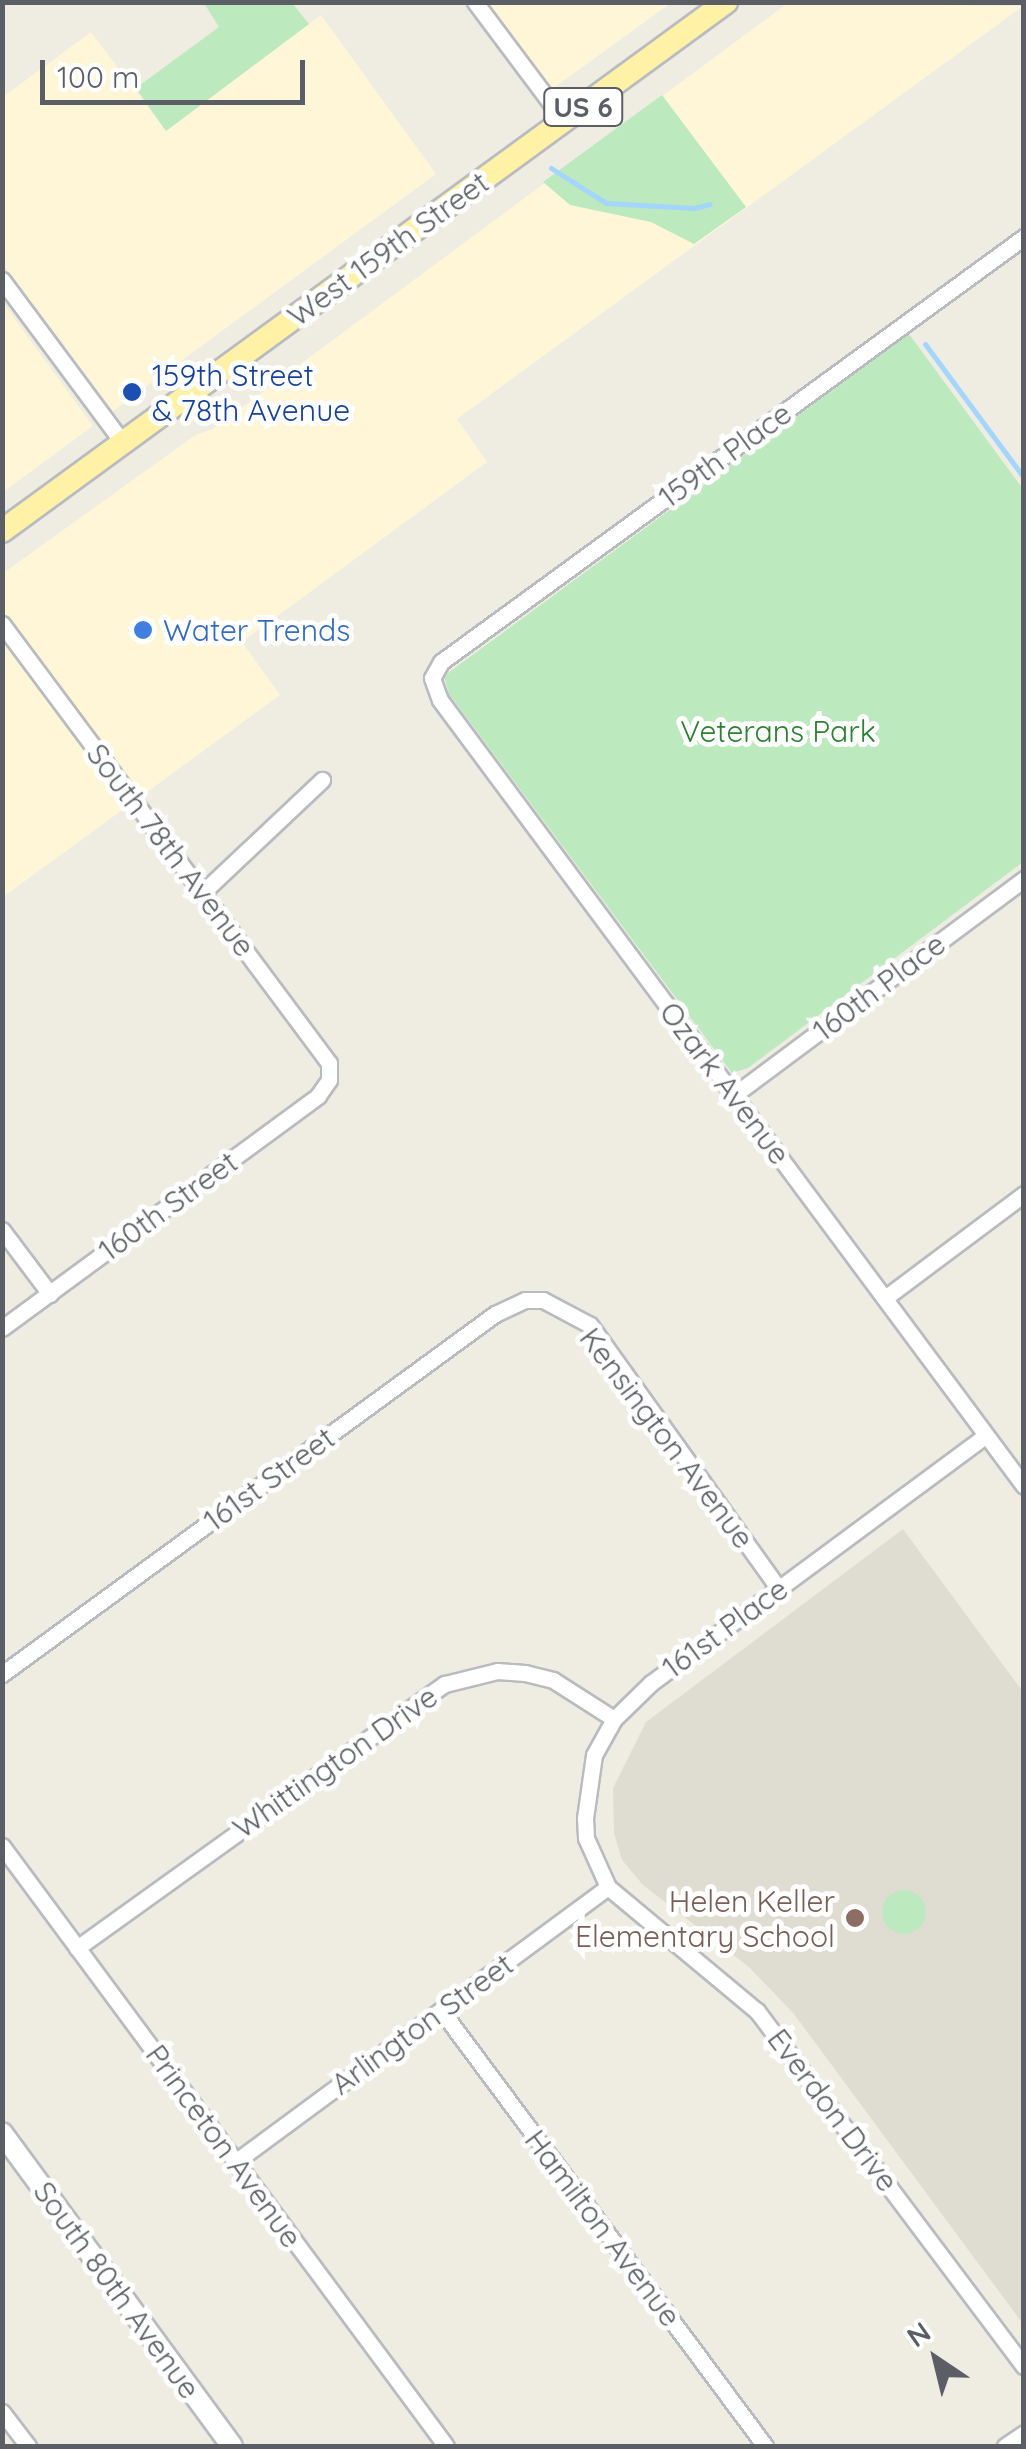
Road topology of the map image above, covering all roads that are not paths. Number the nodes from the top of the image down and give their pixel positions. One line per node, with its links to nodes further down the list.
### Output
1 (475, 2): 3 (street)
2 (726, 2): 3 (main road, West 159th Street / US 6)
3 (564, 121): 6 (main road, West 159th Street / US 6)
4 (1024, 237): 9 (street, 159th Place)
5 (2, 280): 6 (street)
6 (123, 443): 7 (main road, West 159th Street / US 6)
7 (2, 531)
8 (2, 624): 12 (street, South 78th Avenue)
9 (432, 678): 14 (street, Ozark Avenue)
10 (322, 780): 12 (street)
11 (1024, 879): 14 (street, 160th Place)
12 (202, 892): 13 (street, South 78th Avenue)
13 (329, 1080): 17 (street, 160th Street)
14 (734, 1095): 18 (street, Ozark Avenue)
15 (1024, 1194): 18 (street)
16 (2, 1230): 17 (street)
17 (50, 1294): 20 (street, 160th Street)
18 (885, 1298): 21 (street, Ozark Avenue)
19 (543, 1300): 23 (street, Kensington Avenue); 24 (street, 161st Street)
20 (2, 1328)
21 (986, 1436): 22 (street, Ozark Avenue); 23 (street, 161st Place)
22 (1024, 1486)
23 (779, 1589): 25 (street, 161st Place)
24 (2, 1674)
25 (614, 1719): 27 (street, 161st Place); 28 (street, Whittington Drive)
26 (2, 1846): 28 (street, Princeton Avenue)
27 (608, 1888): 29 (street, Arlington Street); 32 (street, Everdon Drive)
28 (77, 1948): 31 (street, Princeton Avenue)
29 (441, 2010): 31 (street, Arlington Street); 38 (street, Hamilton Avenue)
30 (2, 2133): 36 (street, South 80th Avenue)
31 (236, 2162): 37 (street, Princeton Avenue)
32 (1024, 2366)
33 (2, 2412): 35 (street)
34 (1024, 2433): 39 (street)
35 (28, 2446)
36 (232, 2446)
37 (446, 2446)
38 (766, 2446)
39 (1005, 2446)

